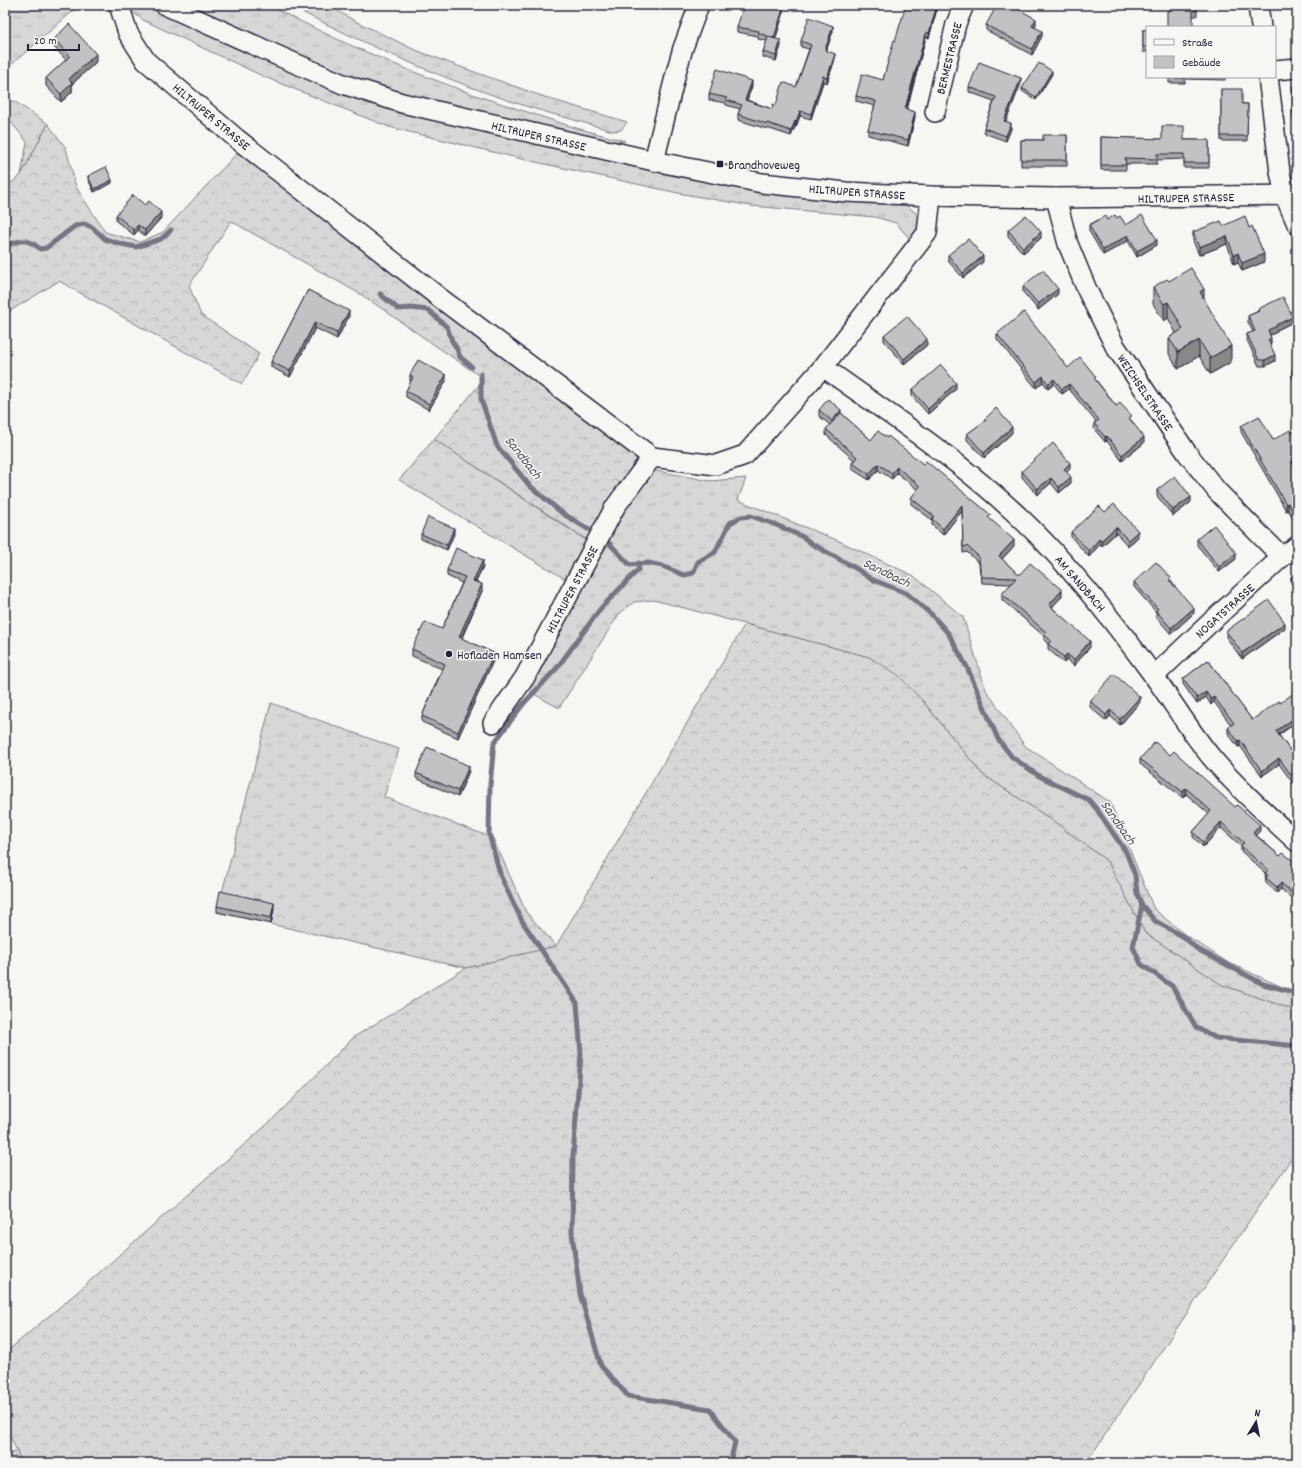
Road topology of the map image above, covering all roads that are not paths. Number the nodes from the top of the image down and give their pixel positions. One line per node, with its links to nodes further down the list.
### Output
1 (119, 5): 17 (street, HILTRUPER STRASSE)
2 (165, 5): 11 (street, HILTRUPER STRASSE)
3 (699, 5): 11 (street)
4 (964, 5): 10 (street, BERMESTRASSE)
5 (1258, 5): 6 (street)
6 (1261, 26)
7 (1297, 68): 8 (street)
8 (1276, 70)
9 (1268, 78): 12 (street)
10 (935, 112)
11 (654, 161): 13 (street, HILTRUPER STRASSE)
12 (1291, 195): 14 (street, HILTRUPER STRASSE); 15 (street)
13 (931, 196): 14 (street, HILTRUPER STRASSE); 16 (street, HILTRUPER STRASSE)
14 (1056, 198): 18 (street, WEICHSELSTRASSE)
15 (1297, 224)
16 (823, 368): 17 (street, HILTRUPER STRASSE); 19 (street, AM SANDBACH)
17 (652, 457): 20 (street, HILTRUPER STRASSE)
18 (1290, 552): 19 (street, NOGATSTRASSE)
19 (1154, 676): 21 (street, AM SANDBACH)
20 (493, 723)
21 (1297, 842)

